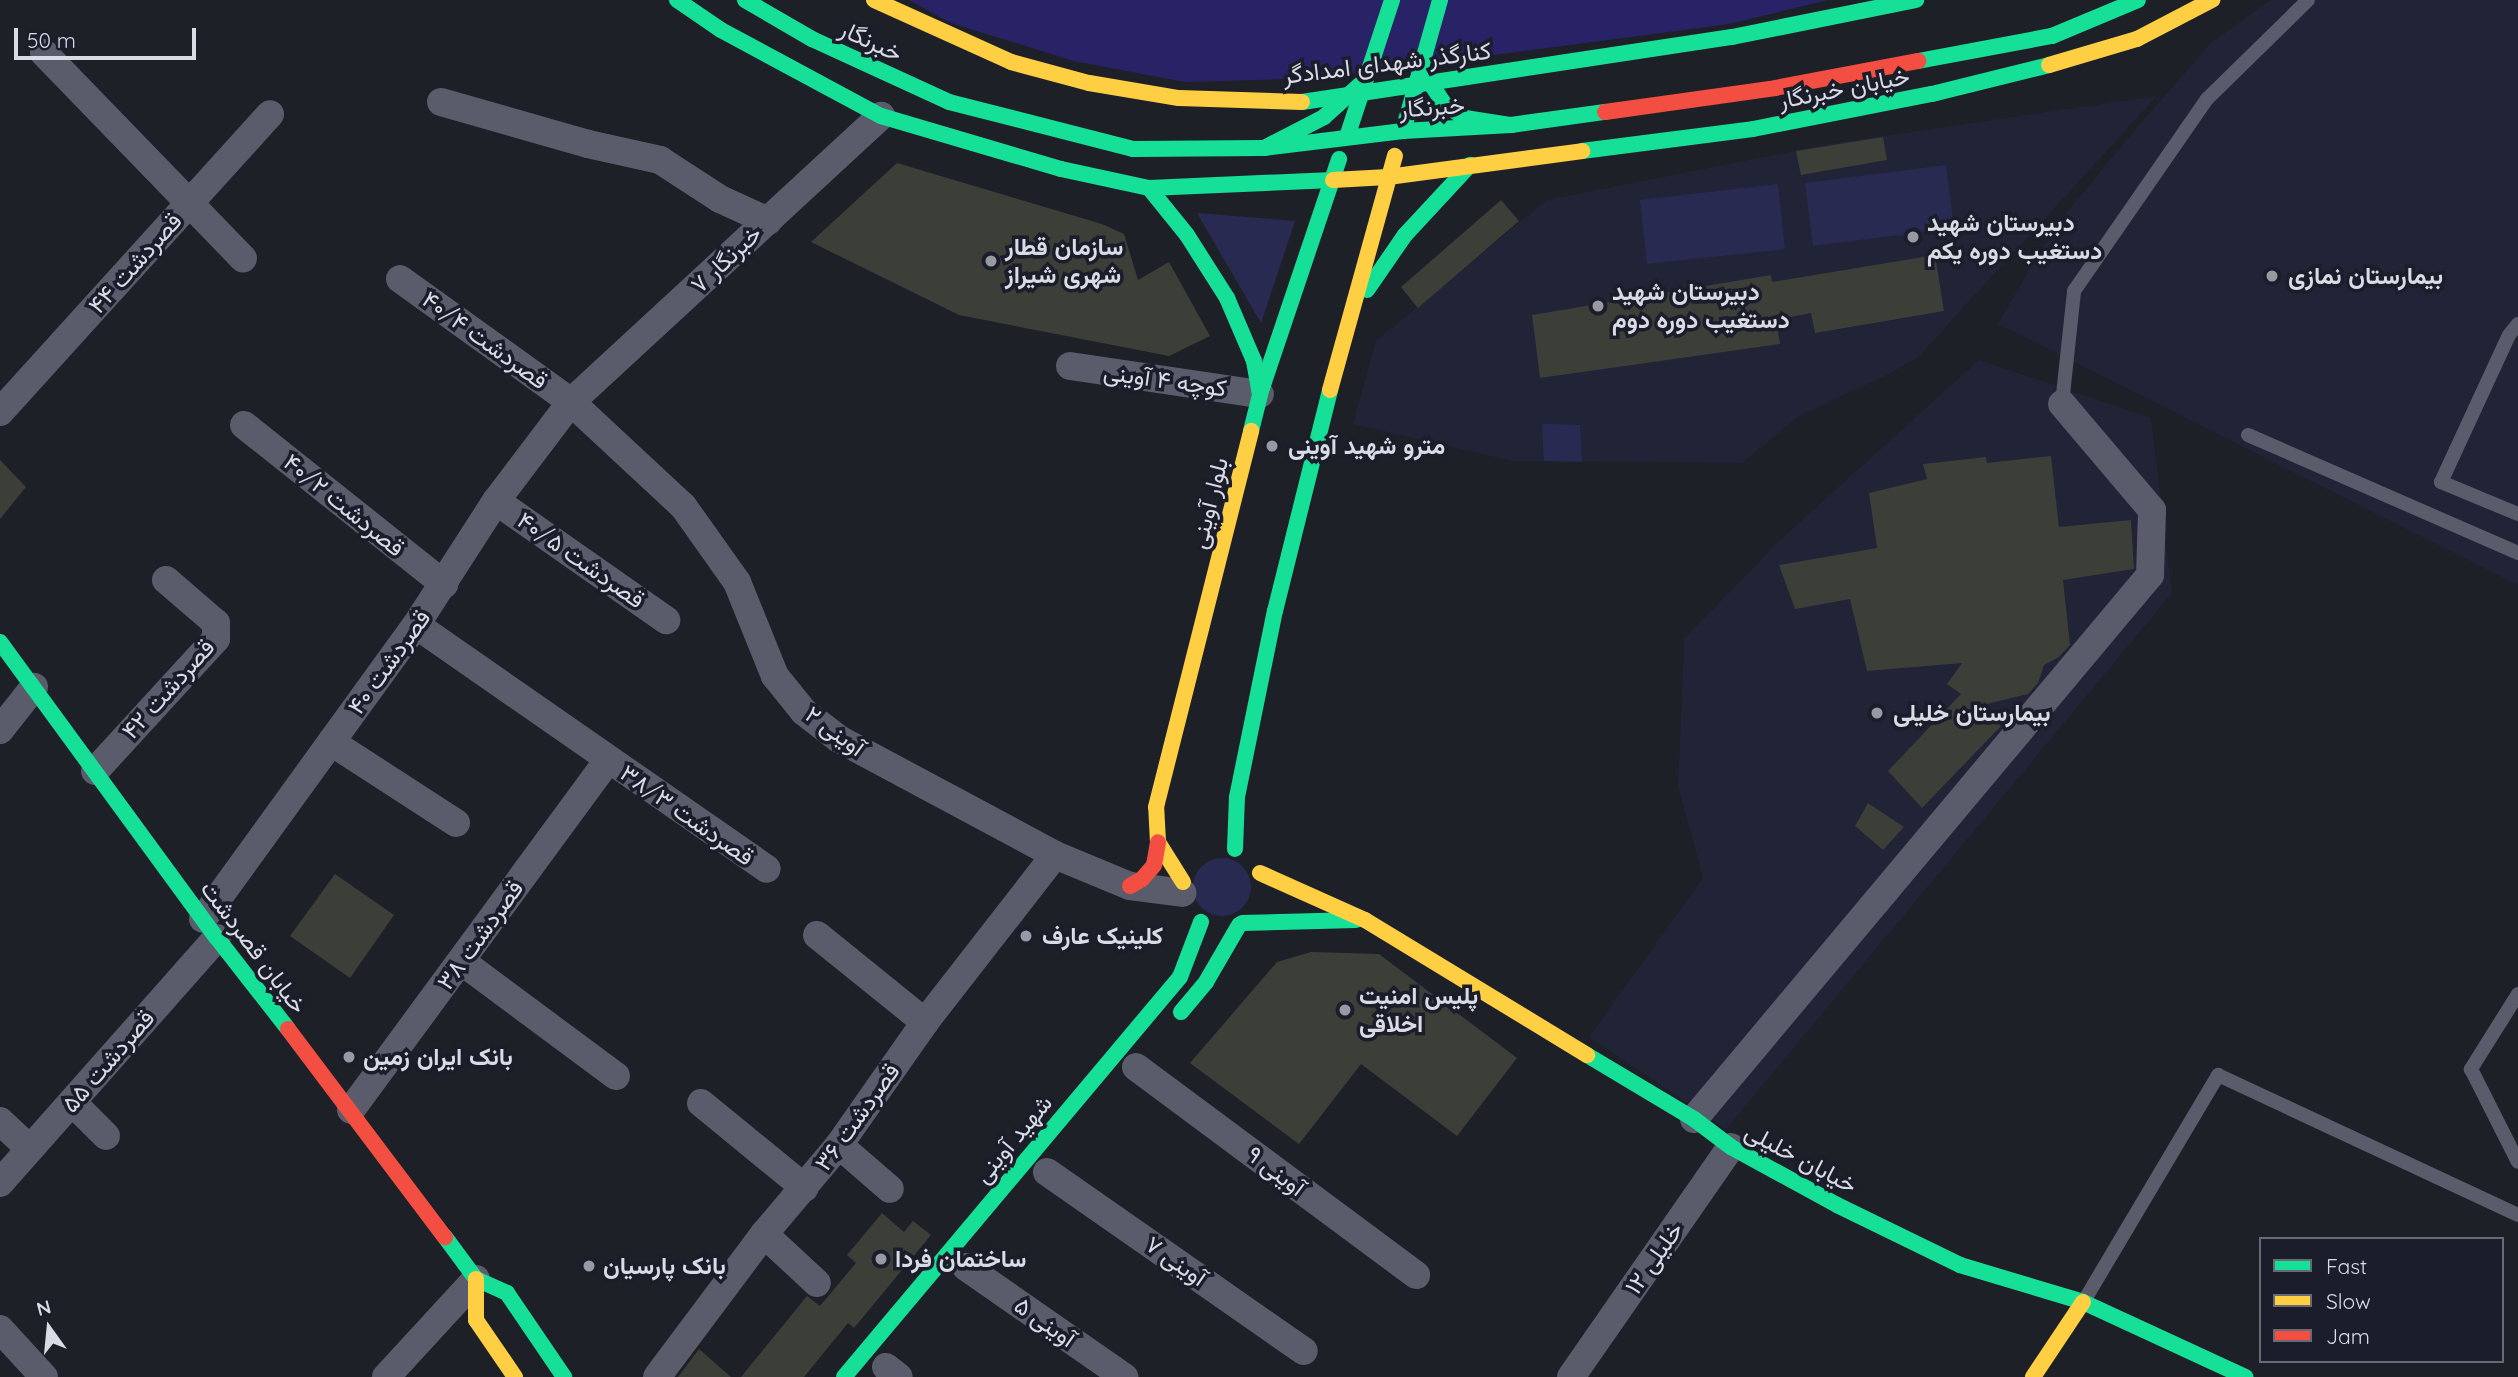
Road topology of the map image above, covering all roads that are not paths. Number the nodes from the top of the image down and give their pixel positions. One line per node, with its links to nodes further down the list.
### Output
1 (677, 0): 17 (main road)
2 (745, 0): 21 (main road, خبرنگار)
3 (874, 0): 6 (main road, کنارگذر شهدای امدادگر)
4 (1392, 0): 14 (main road, بلوار آوینی, bridge)
5 (1440, 0): 13 (main road, bridge)
6 (1916, 0)
7 (2138, 0): 12 (main road, خبرنگار)
8 (2212, 0): 22 (main road, خیابان خبرنگار)
9 (2308, 0): 35 (lane)
10 (2017, 26): 12 (main road)
11 (44, 53): 26 (street)
12 (1913, 62): 18 (main road, خبرنگار)
13 (1421, 69): 18 (main road, bridge); 19 (main road, bridge)
14 (1366, 79): 20 (main road, بلوار آوینی, bridge); 21 (main road, bridge)
15 (441, 102): 27 (street)
16 (270, 114): 26 (street, ۴۴ قصردشت)
17 (881, 116): 25 (main road); 27 (street, ۷ خبرنگار)
18 (1511, 125): 19 (main road, خبرنگار)
19 (1403, 131): 20 (main road, خبرنگار); 23 (main road)
20 (1346, 137): 21 (main road, خبرنگار); 24 (main road, بلوار آوینی)
21 (1264, 148)
22 (1470, 165): 23 (main road); 30 (main road)
23 (1388, 177): 24 (main road); 30 (main road)
24 (1332, 181): 25 (main road); 33 (main road, بلوار آوینی)
25 (1149, 188): 33 (main road)
26 (187, 204): 28 (street); 36 (street, ۴۴ قصردشت)
27 (768, 221): 34 (street, ۷ خبرنگار)
28 (243, 258)
29 (400, 279): 34 (street, ۴۰/۴ قصردشت)
30 (1349, 317): 56 (main road)
31 (2518, 324): 40 (lane)
32 (1070, 366): 33 (street, کوچه ۴ آوینی)
33 (1260, 394): 53 (main road, بلوار آوینی)
34 (571, 401): 39 (street, ۴۰ قصردشت); 55 (street, ۲ آوینی)
35 (2062, 404): 77 (street)
36 (0, 412)
37 (244, 425): 43 (street, ۴۰/۲ قصردشت)
38 (2248, 435): 41 (lane)
39 (496, 501): 43 (street, ۴۰ قصردشت); 44 (street, ۴۰/۵ قصردشت)
40 (2518, 514)
41 (2518, 553)
42 (166, 580): 51 (street, ۴۲ قصردشت)
43 (444, 584): 45 (street, ۴۰ قصردشت)
44 (666, 620)
45 (416, 625): 49 (street, ۴۰ قصردشت); 50 (street, ۳۸/۳ قصردشت)
46 (0, 642): 47 (main road, خیابان قصردشت)
47 (34, 687): 48 (street); 51 (main road, خیابان قصردشت)
48 (0, 730)
49 (331, 742): 52 (street); 66 (street, ۴۰ قصردشت)
50 (608, 760): 58 (street, ۳۸/۳ قصردشت); 68 (street, ۳۸ قصردشت)
51 (95, 771): 66 (main road, خیابان قصردشت)
52 (456, 823)
53 (1158, 842): 59 (main road); 60 (main road, بلوار آوینی)
54 (1215, 847): 56 (main road, خیابان خلیلی)
55 (1055, 855): 59 (street, ۲ آوینی); 70 (street, ۳۶ قصردشت)
56 (1249, 859): 61 (main road); 63 (main road, خیابان خلیلی)
57 (1190, 863): 60 (main road)
58 (767, 870)
59 (1130, 886): 60 (street, ۲ آوینی)
60 (1183, 887): 64 (main road, بلوار آوینی)
61 (1263, 892)
62 (1257, 910): 65 (main road)
63 (1365, 920): 65 (main road); 77 (main road, خیابان خلیلی)
64 (1202, 922): 65 (main road); 103 (main road, شهید آوینی)
65 (1241, 924): 71 (main road)
66 (210, 928): 74 (street, ۵۵ قصردشت); 76 (main road, خیابان قصردشت)
67 (817, 934): 70 (street)
68 (461, 961): 73 (street); 76 (street, ۳۸ قصردشت)
69 (2518, 994): 83 (lane)
70 (925, 1022): 80 (street, ۳۶ قصردشت)
71 (1171, 1025)
72 (1136, 1067): 91 (street, ۹ آوینی)
73 (615, 1076)
74 (72, 1102): 79 (street); 82 (street, ۵۵ قصردشت)
75 (701, 1103): 86 (street)
76 (351, 1110): 92 (main road, خیابان قصردشت)
77 (1694, 1119): 81 (main road, خیابان خلیلی)
78 (0, 1121): 82 (street)
79 (106, 1136)
80 (839, 1145): 86 (street, ۳۶ قصردشت); 87 (street)
81 (1731, 1147): 94 (main road, خیابان خلیلی); 97 (street, ۱۲ خلیلی)
82 (30, 1149): 85 (street, ۵۵ قصردشت)
83 (2518, 1162)
84 (1047, 1172): 96 (street, ۷ آوینی)
85 (0, 1183)
86 (805, 1188): 89 (street, ۳۶ قصردشت)
87 (890, 1189)
88 (2518, 1215): 94 (lane)
89 (764, 1234): 93 (street); 102 (street, ۳۶ قصردشت)
90 (967, 1266): 104 (street, ۵ آوینی)
91 (1416, 1275)
92 (476, 1279): 99 (street); 100 (main road); 101 (main road, خیابان قصردشت)
93 (817, 1283)
94 (2083, 1302): 105 (main road); 106 (main road, خیابان خلیلی)
95 (0, 1329): 98 (street)
96 (1304, 1351)
97 (1578, 1374)
98 (44, 1377)
99 (386, 1377)
100 (515, 1377)
101 (564, 1377)
102 (657, 1377)
103 (844, 1377)
104 (1125, 1377)
105 (2033, 1377)
106 (2245, 1377)

